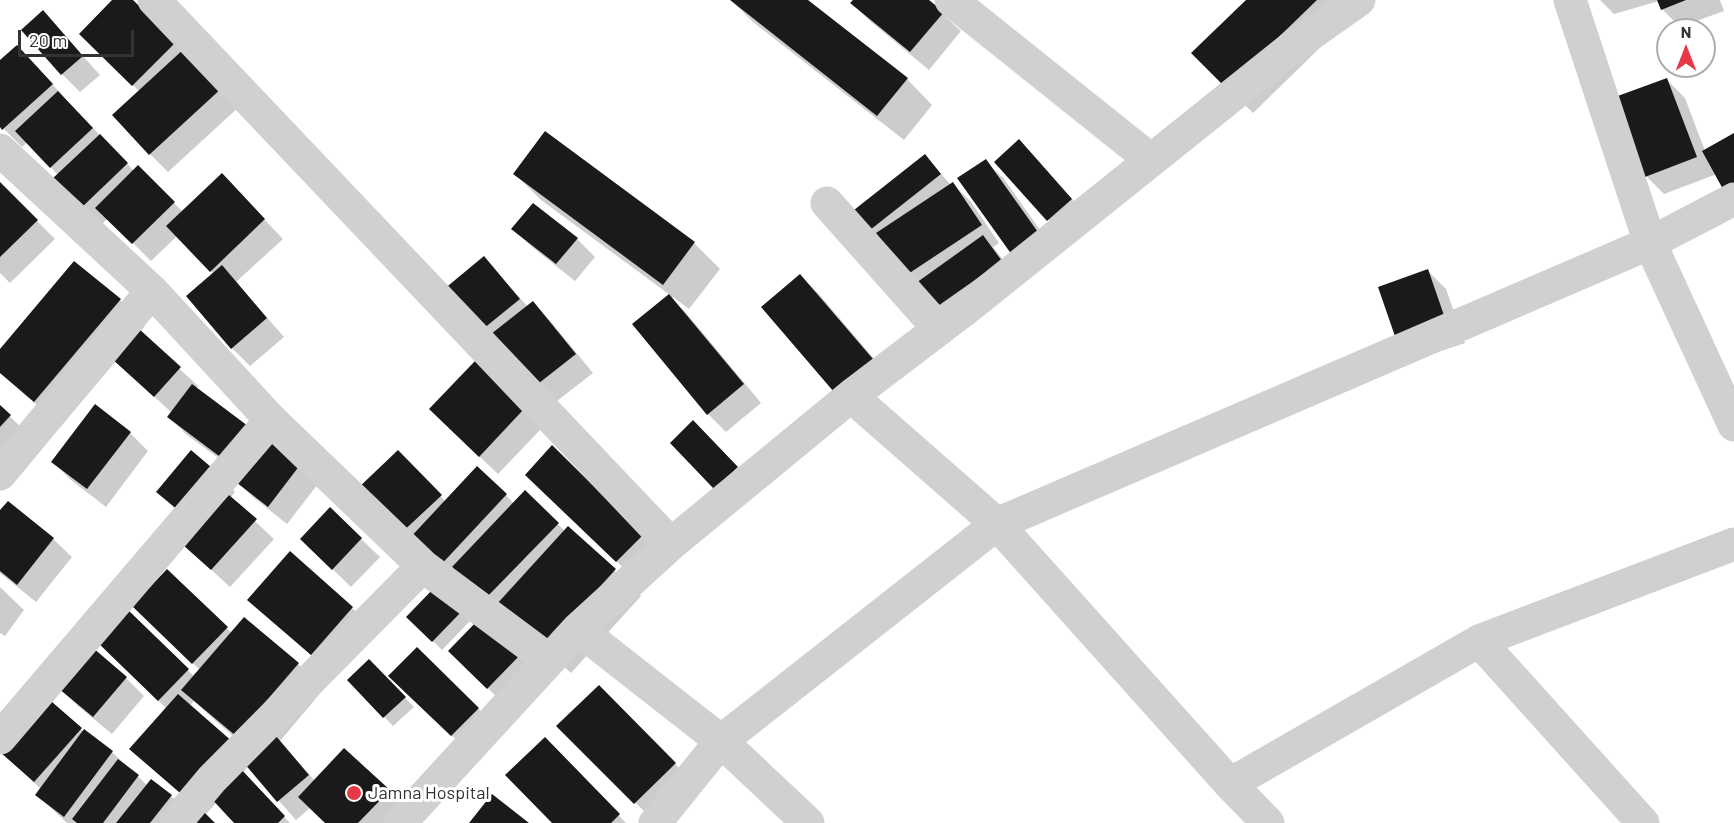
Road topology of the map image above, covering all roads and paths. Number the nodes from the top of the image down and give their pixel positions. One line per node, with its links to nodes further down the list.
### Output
1 (154, 0): 17 (street)
2 (951, 0): 6 (street)
3 (1359, 0): 6 (street)
4 (1570, 0): 9 (street)
5 (0, 150): 10 (street)
6 (1151, 160): 11 (street)
7 (1734, 199): 9 (street)
8 (827, 203): 11 (street)
9 (1650, 243): 14 (street); 16 (street)
10 (153, 291): 13 (street); 15 (street)
11 (939, 329): 12 (street)
12 (851, 396): 16 (street); 17 (street)
13 (271, 420): 19 (street); 23 (street)
14 (1734, 426)
15 (0, 474)
16 (997, 524): 24 (street); 25 (street)
17 (671, 544): 20 (street)
18 (1734, 544): 21 (street)
19 (423, 566): 22 (street); 26 (street)
20 (578, 629): 22 (street); 24 (street)
21 (1479, 641): 25 (street); 31 (street)
22 (549, 660): 27 (street)
23 (0, 738)
24 (721, 741): 28 (street); 29 (street)
25 (1230, 784): 30 (street)
26 (175, 823)
27 (400, 823)
28 (655, 823)
29 (808, 823)
30 (1268, 823)
31 (1643, 823)

